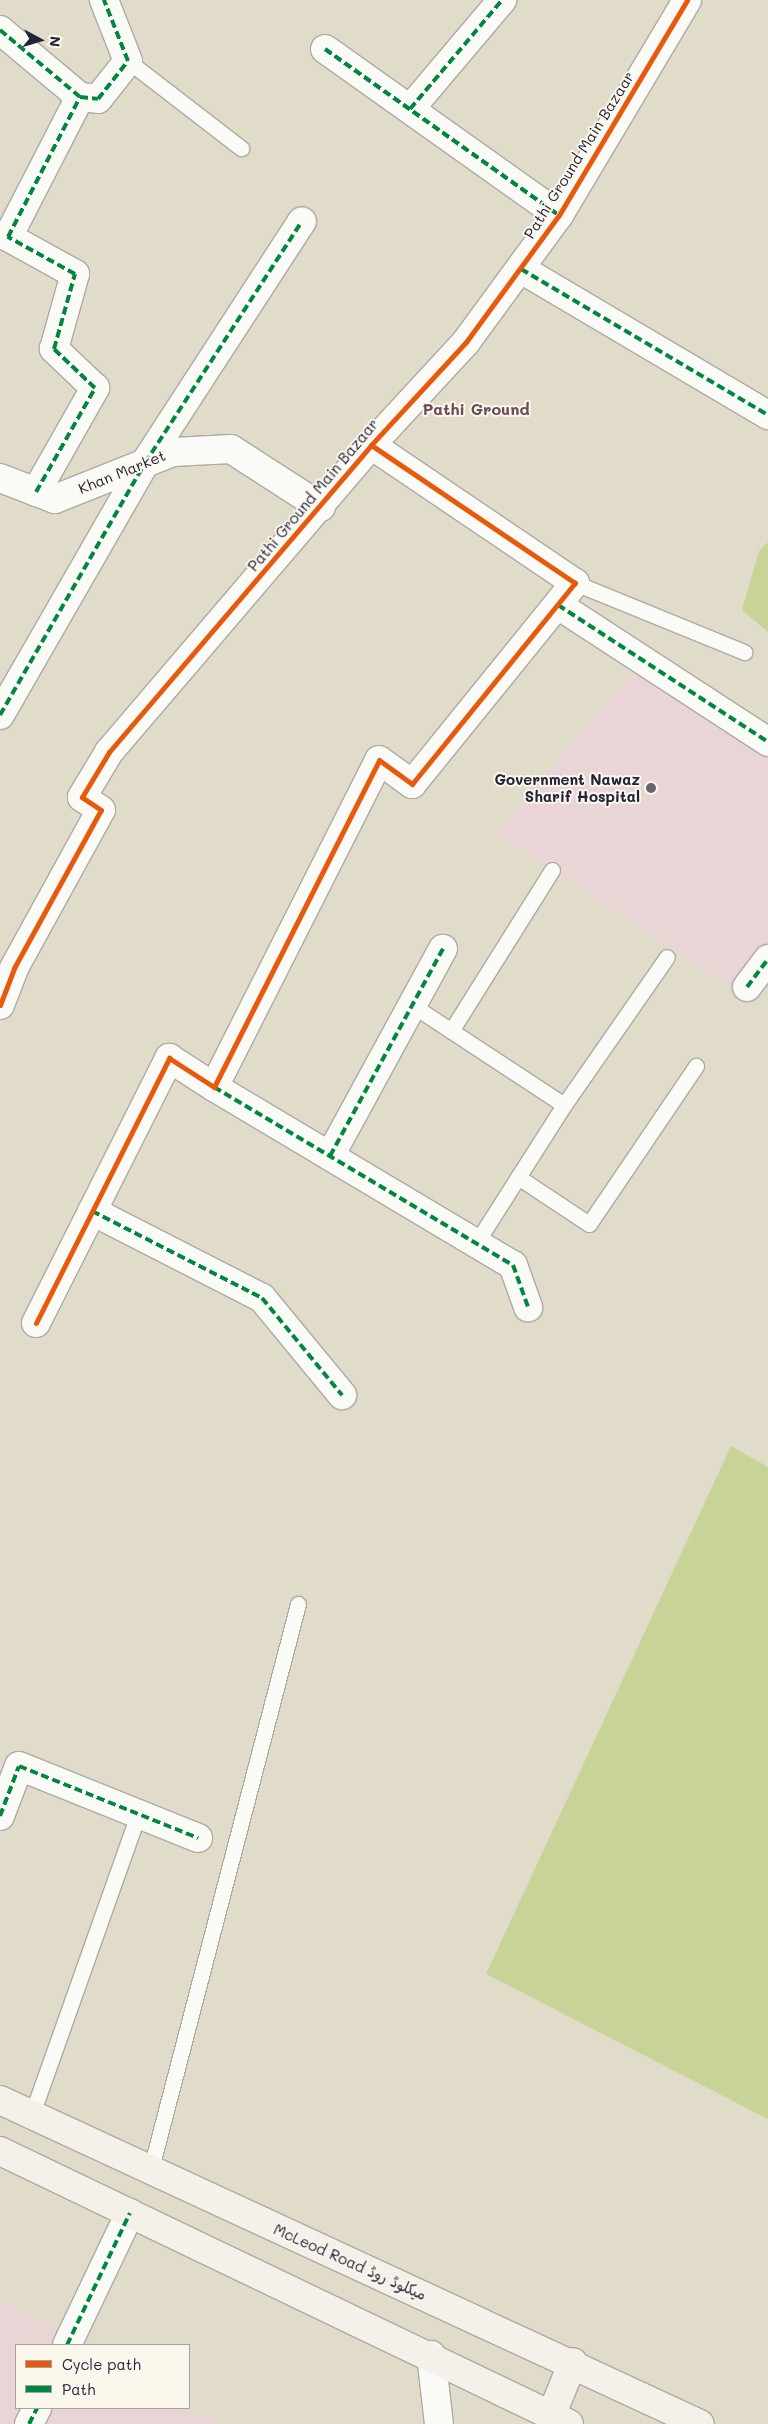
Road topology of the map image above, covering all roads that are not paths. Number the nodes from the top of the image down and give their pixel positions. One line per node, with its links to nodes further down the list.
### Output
1 (104, 0): 6 (street)
2 (502, 0): 8 (street)
3 (687, 0): 10 (street, Pathi Ground Main Bazaar)
4 (0, 30): 7 (street)
5 (325, 49): 8 (street)
6 (128, 61): 7 (street); 9 (lane)
7 (80, 97): 12 (street)
8 (410, 109): 10 (street)
9 (241, 148)
10 (559, 215): 13 (street, Pathi Ground Main Bazaar)
11 (302, 221): 16 (street)
12 (4, 235): 18 (street)
13 (521, 269): 14 (street); 15 (street, Pathi Ground Main Bazaar)
14 (768, 415)
15 (371, 445): 19 (street, Pathi Ground Main Bazaar); 20 (street)
16 (145, 463): 18 (street, Khan Market); 19 (street, Khan Market); 23 (street)
17 (0, 478): 18 (street, Khan Market)
18 (36, 492)
19 (321, 507): 30 (street, Pathi Ground Main Bazaar)
20 (575, 583): 21 (street); 22 (lane)
21 (558, 605): 24 (street); 34 (street)
22 (744, 652)
23 (0, 715)
24 (768, 742)
25 (552, 870): 32 (lane)
26 (442, 949): 31 (street)
27 (667, 957): 35 (lane)
28 (768, 959): 29 (street)
29 (747, 987)
30 (0, 1004)
31 (412, 1005): 32 (lane); 36 (street)
32 (451, 1031): 35 (lane)
33 (696, 1066): 37 (lane)
34 (214, 1087): 36 (street); 38 (street)
35 (564, 1106): 37 (lane)
36 (330, 1156): 39 (street)
37 (518, 1177): 39 (lane)
38 (92, 1212): 41 (street); 42 (street)
39 (476, 1243): 40 (street)
40 (528, 1307)
41 (36, 1322)
42 (342, 1395)
43 (298, 1604): 50 (lane)
44 (138, 1814): 45 (street); 46 (street); 48 (lane)
45 (0, 1816)
46 (198, 1838)
47 (0, 2100): 48 (main road, McLeod Road میکلوڈ روڈ)
48 (32, 2114): 50 (main road, McLeod Road میکلوڈ روڈ)
49 (0, 2151): 51 (main road)
50 (150, 2172): 54 (main road, McLeod Road میکلوڈ روڈ)
51 (130, 2213): 52 (street); 53 (main road)
52 (67, 2344)
53 (431, 2355): 56 (main road); 58 (street)
54 (573, 2362): 56 (main road); 59 (main road, McLeod Road میکلوڈ روڈ)
55 (36, 2409): 57 (street)
56 (560, 2420)
57 (29, 2424)
58 (439, 2424)
59 (700, 2424)

